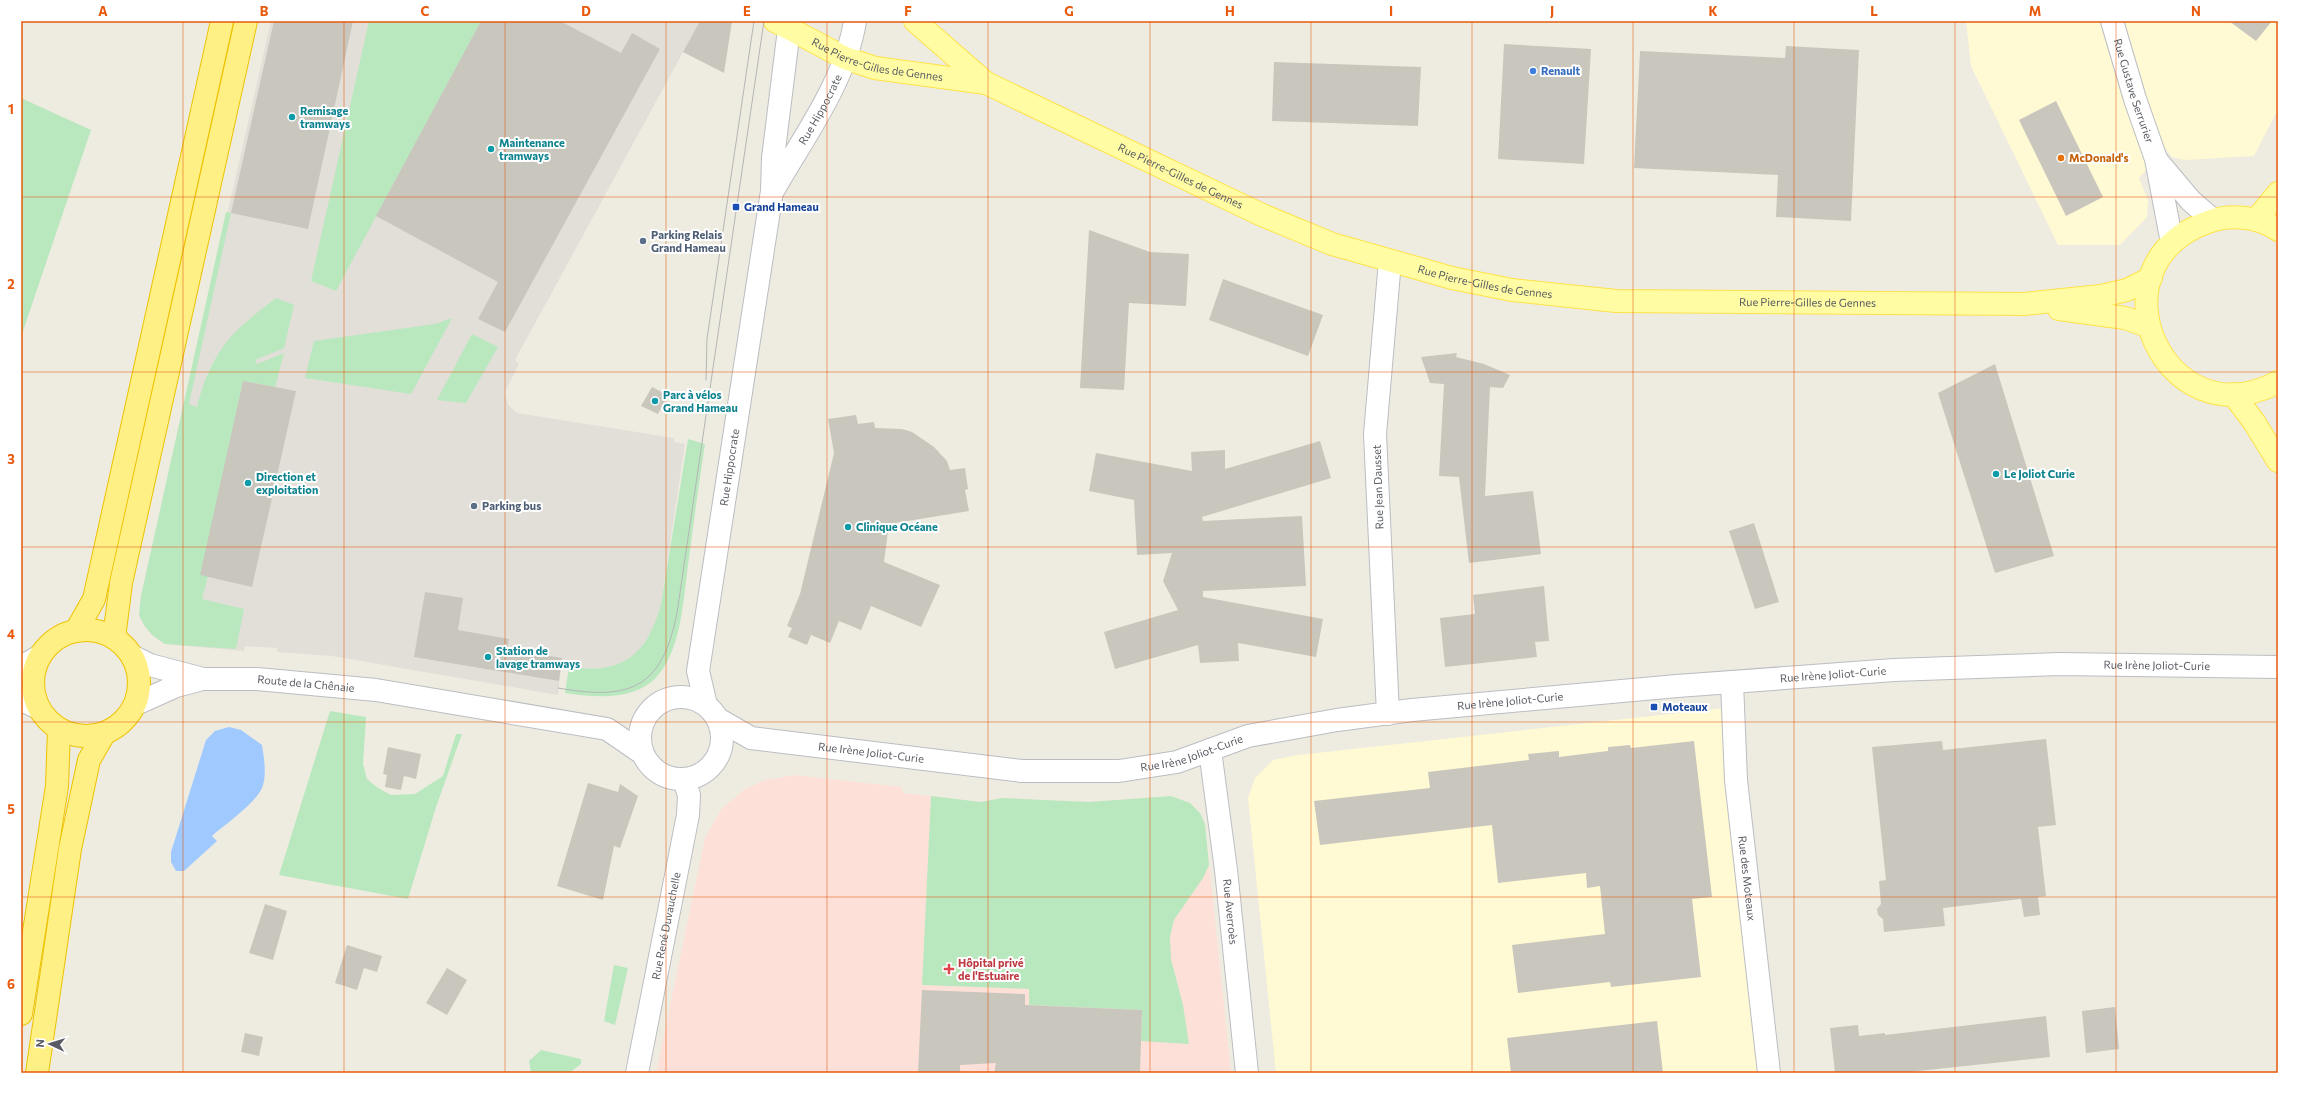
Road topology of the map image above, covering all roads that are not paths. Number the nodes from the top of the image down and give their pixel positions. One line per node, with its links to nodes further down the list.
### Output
1 (222, 21): 23 (highway)
2 (246, 21): 24 (highway)
3 (855, 21): 7 (street, Rue Hippocrate)
4 (915, 21): 8 (main road, Rue Pierre-Gilles de Gennes)
5 (2112, 21): 9 (street, Rue Gustave Serrurier)
6 (785, 24): 7 (main road, Rue Pierre-Gilles de Gennes); 10 (street, Rue Hippocrate)
7 (845, 58): 8 (main road, Rue Pierre-Gilles de Gennes); 10 (street, Rue Hippocrate)
8 (986, 83): 16 (main road, Rue Pierre-Gilles de Gennes)
9 (2156, 159): 12 (street, Rue Gustave Serrurier); 15 (street, Rue Gustave Serrurier)
10 (772, 192): 29 (street, Rue Hippocrate)
11 (2278, 194): 13 (main road)
12 (2213, 220): 13 (main road); 15 (main road)
13 (2256, 220): 14 (main road)
14 (2278, 230)
15 (2172, 243): 17 (main road)
16 (1390, 261): 18 (main road, Rue Pierre-Gilles de Gennes); 37 (street, Rue Jean Dausset)
17 (2151, 278): 18 (main road, Rue Pierre-Gilles de Gennes); 19 (main road)
18 (2024, 304): 19 (main road, Rue Pierre-Gilles de Gennes)
19 (2148, 326): 21 (main road)
20 (2278, 382): 21 (main road)
21 (2233, 394): 22 (main road)
22 (2278, 461)
23 (76, 631): 24 (highway); 25 (highway)
24 (114, 638): 26 (highway)
25 (40, 656): 27 (street); 33 (highway)
26 (132, 656): 30 (street, Route de la Chênaie); 34 (highway)
27 (21, 667)
28 (2278, 667): 31 (street, Rue Irène Joliot-Curie)
29 (698, 672): 32 (street); 36 (street, Rue Hippocrate)
30 (203, 679): 34 (street, Route de la Chênaie); 38 (street, Route de la Chênaie)
31 (1732, 683): 37 (street, Rue Irène Joliot-Curie); 50 (street, Rue des Moteaux)
32 (674, 697): 35 (street); 36 (street)
33 (30, 704): 39 (highway)
34 (136, 704): 40 (highway)
35 (650, 711): 38 (street); 44 (street)
36 (712, 712): 41 (street, Rue Irène Joliot-Curie); 43 (street)
37 (1388, 714): 42 (street, Rue Irène Joliot-Curie)
38 (607, 728): 44 (street)
39 (59, 730): 40 (highway); 46 (highway)
40 (104, 734): 47 (highway)
41 (751, 738): 42 (street, Rue Irène Joliot-Curie); 43 (street)
42 (1210, 750): 49 (street, Rue Averroès)
43 (720, 752): 45 (street)
44 (642, 753): 45 (street)
45 (684, 780): 48 (street, Rue René Duvauchelle)
46 (21, 1014)
47 (37, 1073)
48 (637, 1073)
49 (1247, 1073)
50 (1769, 1073)

